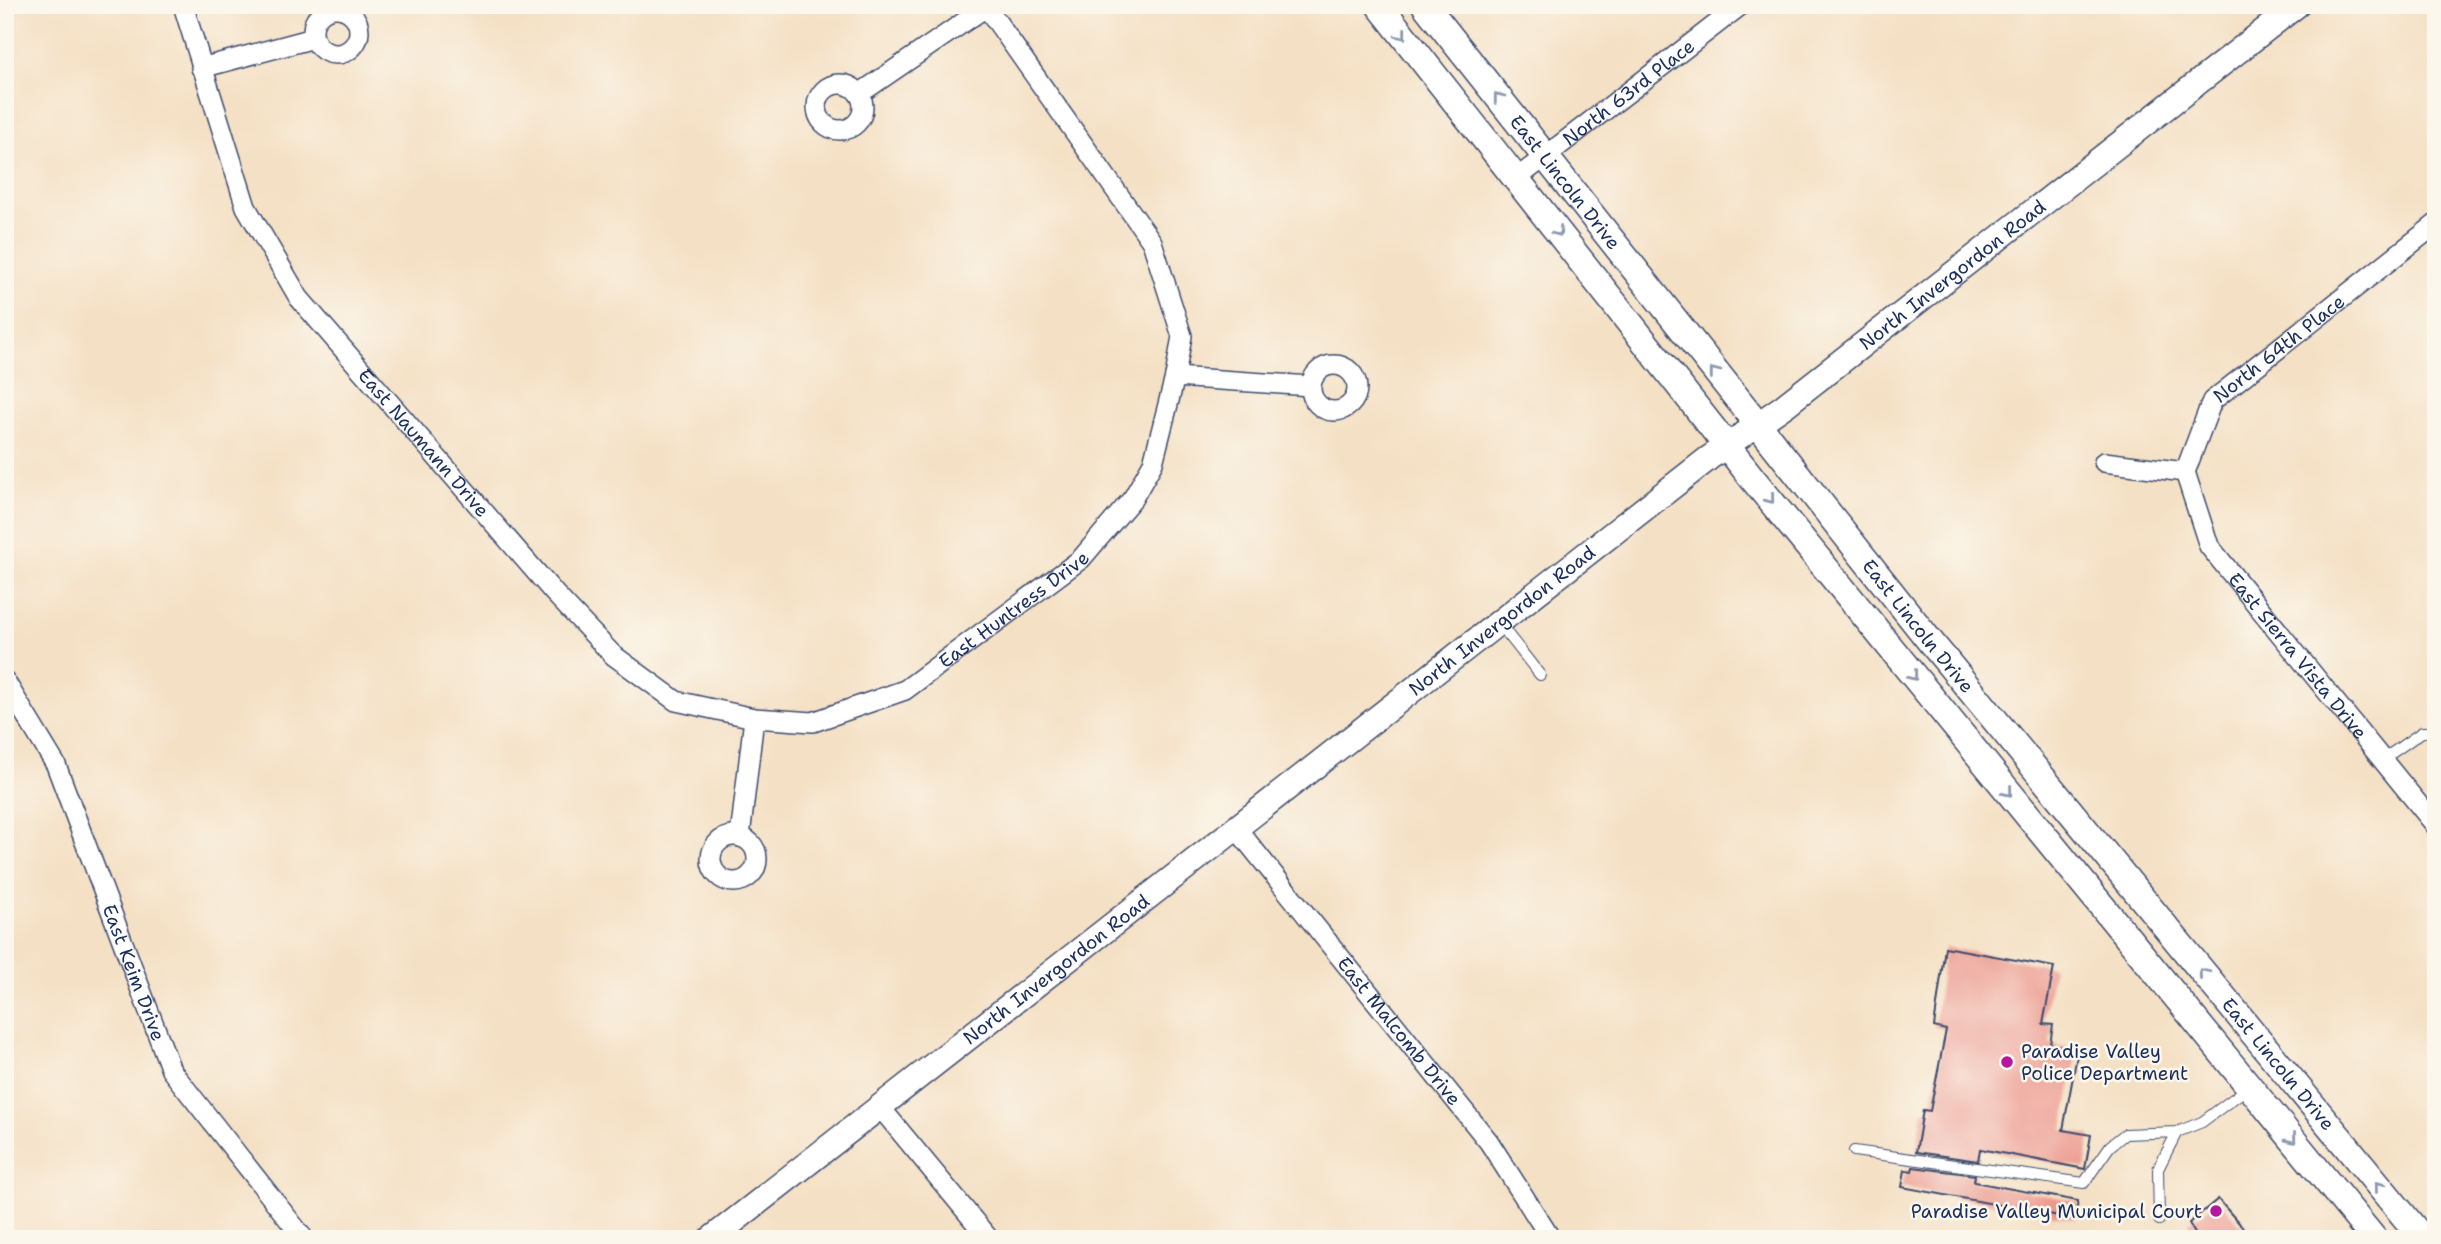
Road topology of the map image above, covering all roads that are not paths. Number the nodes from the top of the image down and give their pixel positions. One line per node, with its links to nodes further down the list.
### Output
1 (183, 5): 8 (street, East Naumann Drive)
2 (1378, 5): 11 (main road, East Lincoln Drive, one-way to 11)
3 (1425, 5): 10 (main road, East Lincoln Drive, one-way to 3)
4 (1741, 5): 10 (street, North 63rd Place)
5 (2297, 5): 15 (street, North Invergordon Road)
6 (986, 6): 9 (street, East Huntress Drive); 13 (street, East Huntress Drive)
7 (314, 38): 8 (street)
8 (201, 68): 23 (street, East Naumann Drive)
9 (859, 94)
10 (1545, 157): 11 (street, North 63rd Place); 15 (main road, East Lincoln Drive, one-way to 10)
11 (1516, 179): 16 (main road, East Lincoln Drive, one-way to 16)
12 (2436, 223): 18 (street, North 64th Place)
13 (1175, 377): 14 (street); 23 (street, East Huntress Drive)
14 (1311, 386)
15 (1756, 426): 16 (street, North Invergordon Road); 22 (main road, East Lincoln Drive)
16 (1727, 446): 19 (street, North Invergordon Road); 25 (main road, East Lincoln Drive, one-way to 25)
17 (2104, 462): 18 (street)
18 (2185, 472): 26 (street, East Sierra Vista Drive)
19 (1498, 623): 20 (lane); 28 (street, North Invergordon Road)
20 (1540, 675)
21 (5, 681): 37 (street, East Keim Drive)
22 (1991, 716): 25 (main road); 30 (main road, East Lincoln Drive, one-way to 22)
23 (754, 718): 29 (street)
24 (2436, 733): 26 (lane)
25 (1965, 739): 31 (main road, East Lincoln Drive, one-way to 31)
26 (2382, 760): 27 (street, East Sierra Vista Drive)
27 (2436, 826)
28 (1237, 829): 32 (street, North Invergordon Road); 40 (street, East Malcomb Drive)
29 (740, 837)
30 (2277, 1062): 31 (main road); 36 (main road, East Lincoln Drive, one-way to 30)
31 (2249, 1086): 33 (lane); 41 (main road, East Lincoln Drive, one-way to 41)
32 (880, 1107): 38 (street, North Invergordon Road); 39 (street)
33 (2177, 1132): 34 (lane); 35 (lane)
34 (1854, 1151)
35 (2159, 1220)
36 (2411, 1235)
37 (304, 1239)
38 (711, 1239)
39 (989, 1239)
40 (1550, 1239)
41 (2374, 1239)

